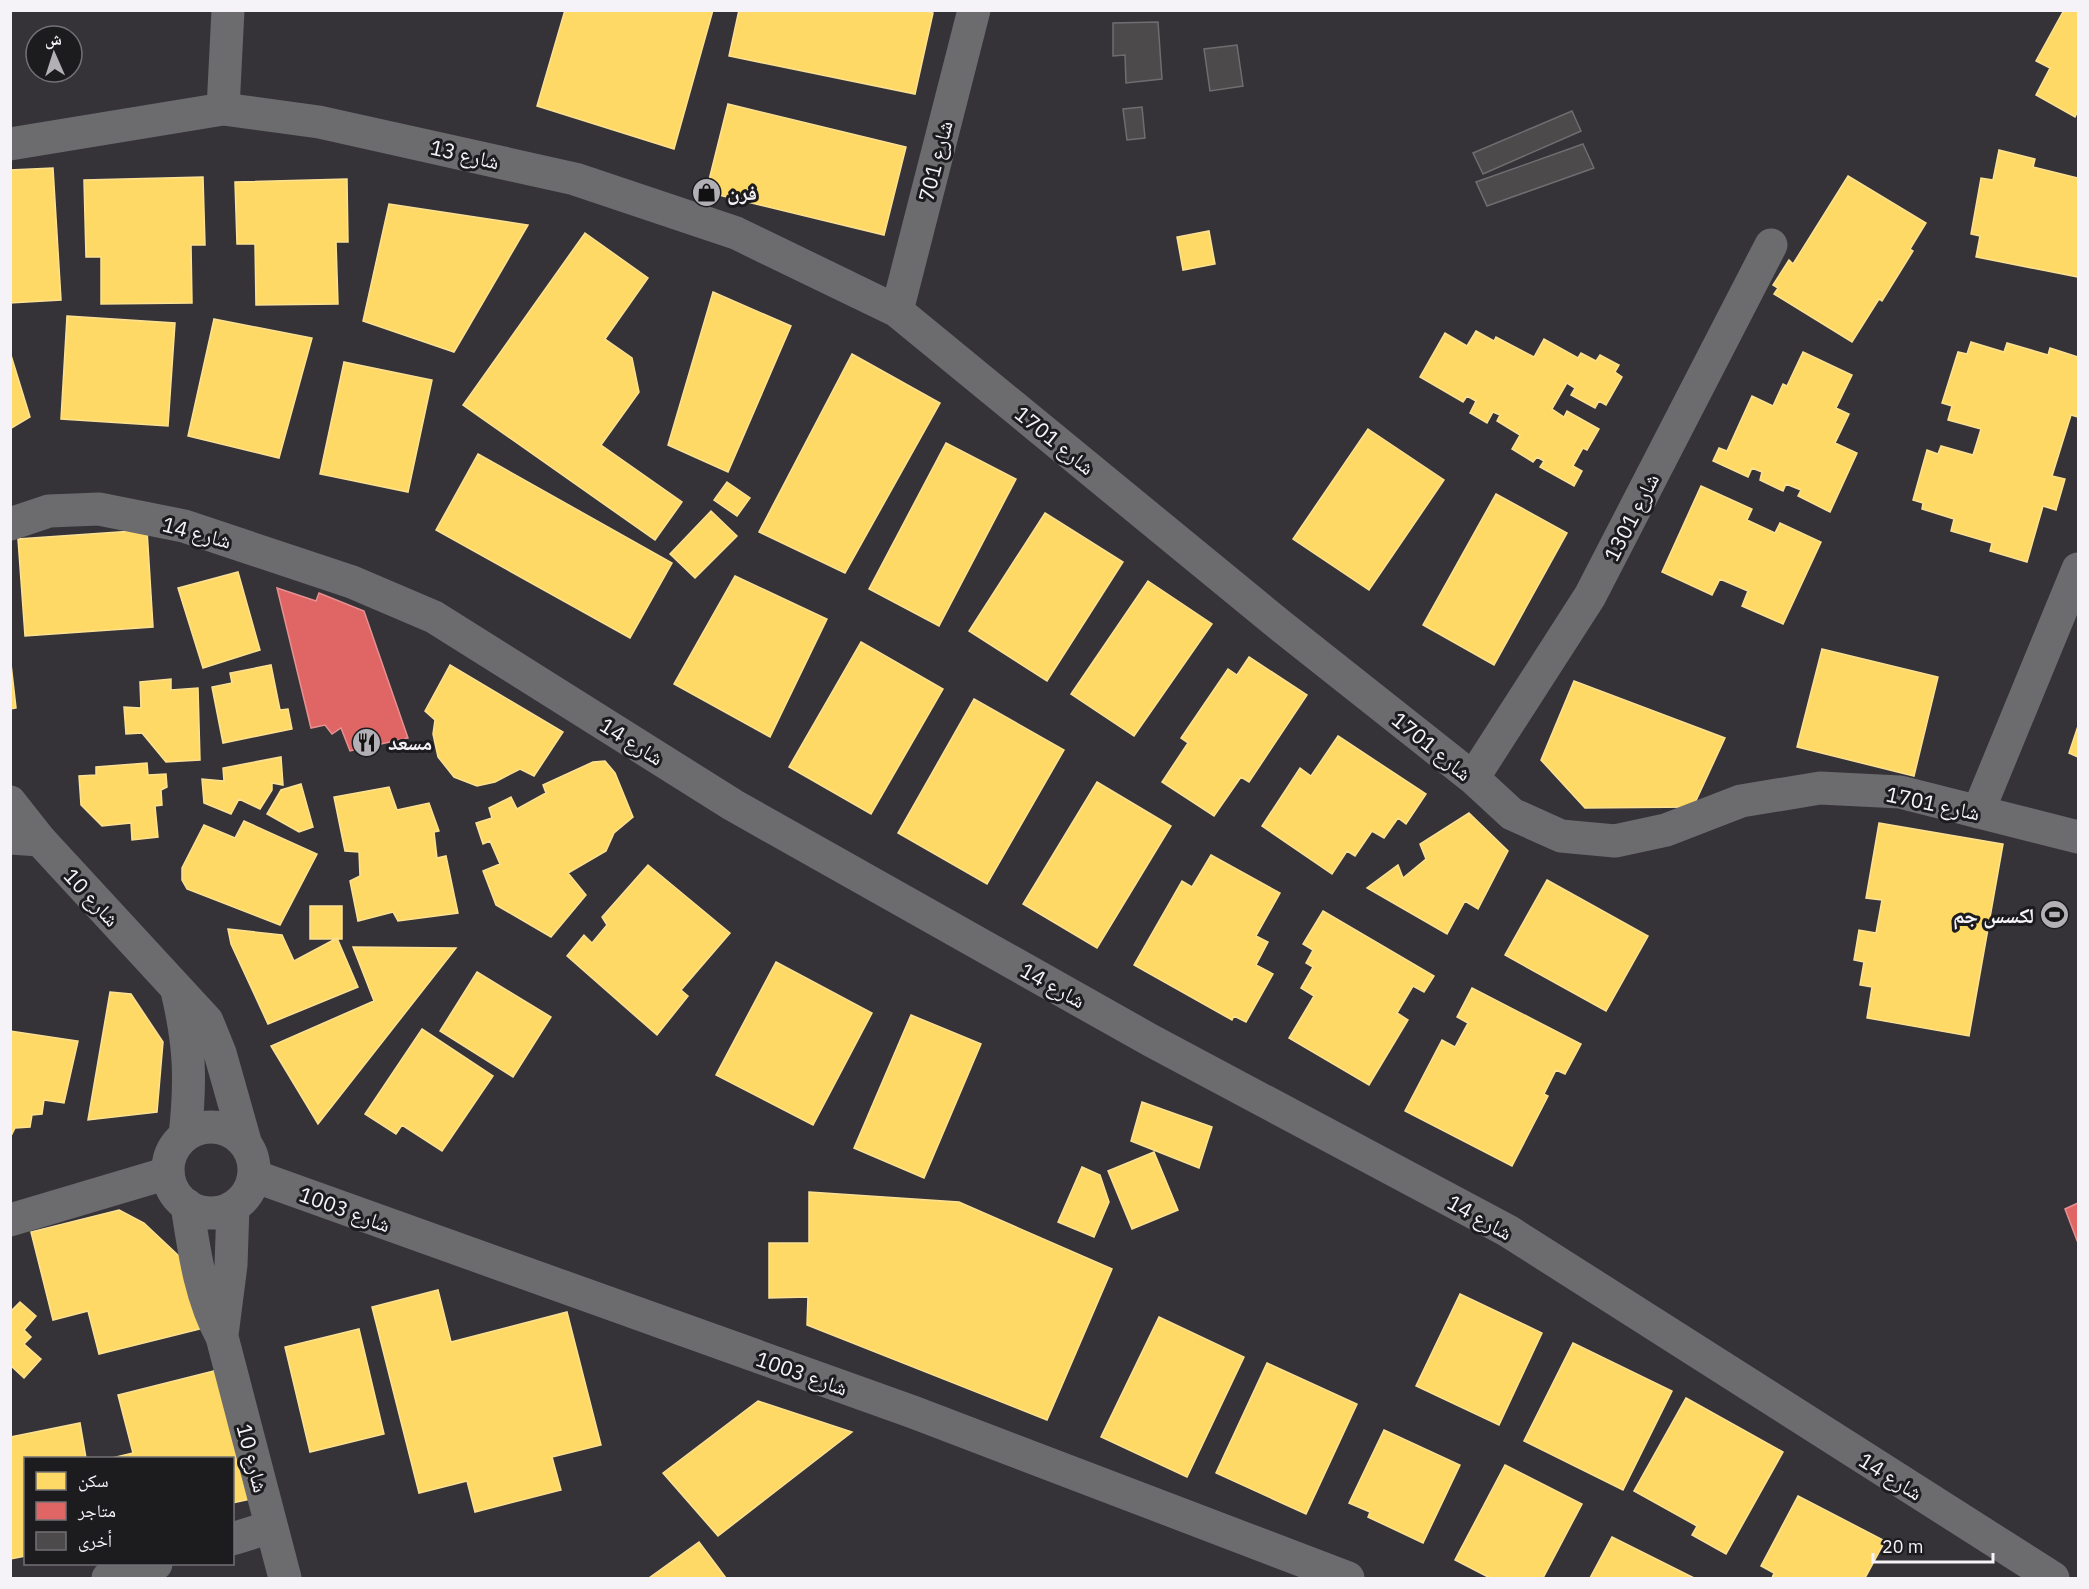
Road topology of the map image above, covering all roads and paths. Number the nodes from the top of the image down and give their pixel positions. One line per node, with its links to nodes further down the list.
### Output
1 (228, 10): 3 (street)
2 (974, 10): 6 (street, شارع 701)
3 (223, 109): 4 (street, شارع 13); 6 (street, شارع 13)
4 (10, 144)
5 (1771, 245): 9 (street, شارع 1301)
6 (897, 310): 9 (street, شارع 1701)
7 (10, 524): 29 (street, شارع 14)
8 (2079, 569): 11 (street)
9 (1473, 778): 11 (street, شارع 1701)
10 (10, 802): 13 (street, شارع 10)
11 (1978, 812): 12 (street, شارع 1701)
12 (2079, 837)
13 (25, 839): 14 (street, شارع 10)
14 (176, 989): 15 (street, شارع 10); 16 (street, شارع 10)
15 (185, 1136): 16 (street); 17 (street)
16 (246, 1145): 18 (street)
17 (168, 1173): 19 (street); 21 (street)
18 (254, 1176): 20 (street); 28 (street, شارع 1003)
19 (186, 1205): 20 (street); 22 (street, شارع 10)
20 (233, 1207): 22 (street, شارع 10)
21 (10, 1220)
22 (222, 1337): 23 (street, شارع 10)
23 (271, 1527): 24 (street); 27 (street, شارع 10)
24 (234, 1538)
25 (150, 1565): 26 (street)
26 (108, 1578)
27 (285, 1578)
28 (1348, 1578)
29 (2053, 1578)

